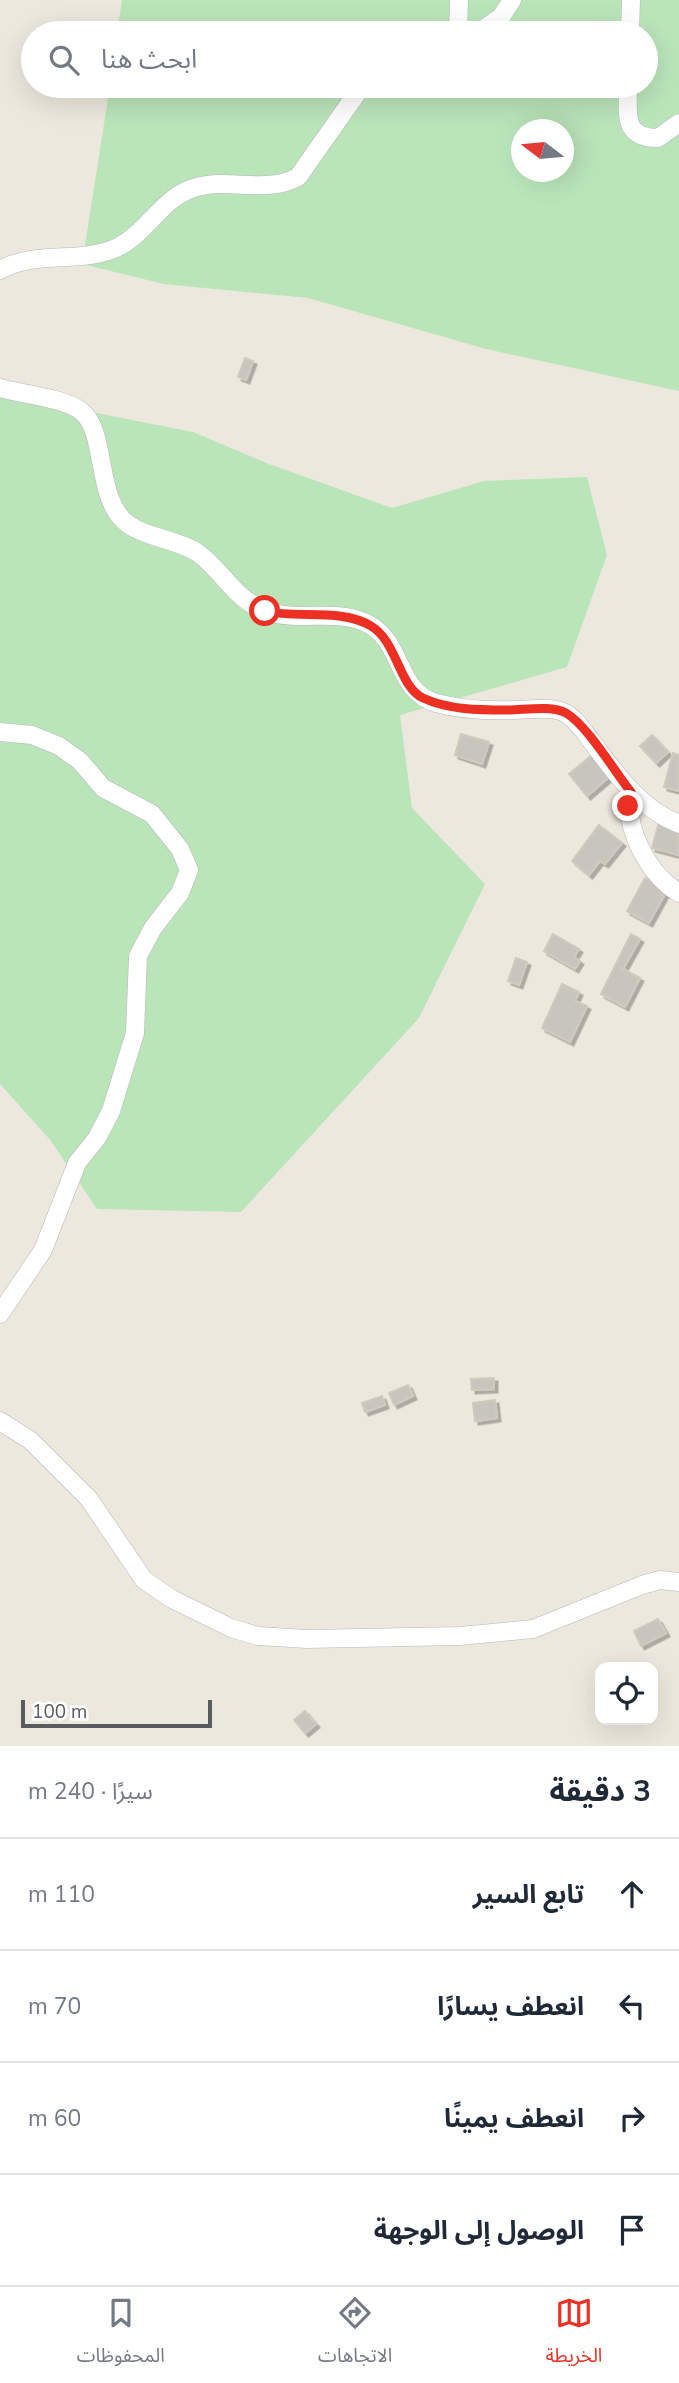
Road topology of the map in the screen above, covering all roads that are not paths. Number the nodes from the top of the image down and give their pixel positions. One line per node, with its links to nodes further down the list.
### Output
1 (459, 0): 4 (street)
2 (512, 0): 5 (street)
3 (631, 0): 6 (street)
4 (458, 21)
5 (495, 21)
6 (630, 21)
7 (354, 98): 10 (street)
8 (628, 98): 9 (street)
9 (679, 123)
10 (0, 270)
11 (0, 388): 13 (street)
12 (0, 732): 16 (street)
13 (631, 792): 14 (street); 15 (street)
14 (679, 824)
15 (679, 893)
16 (0, 1314)
17 (0, 1421): 18 (street)
18 (679, 1582)

